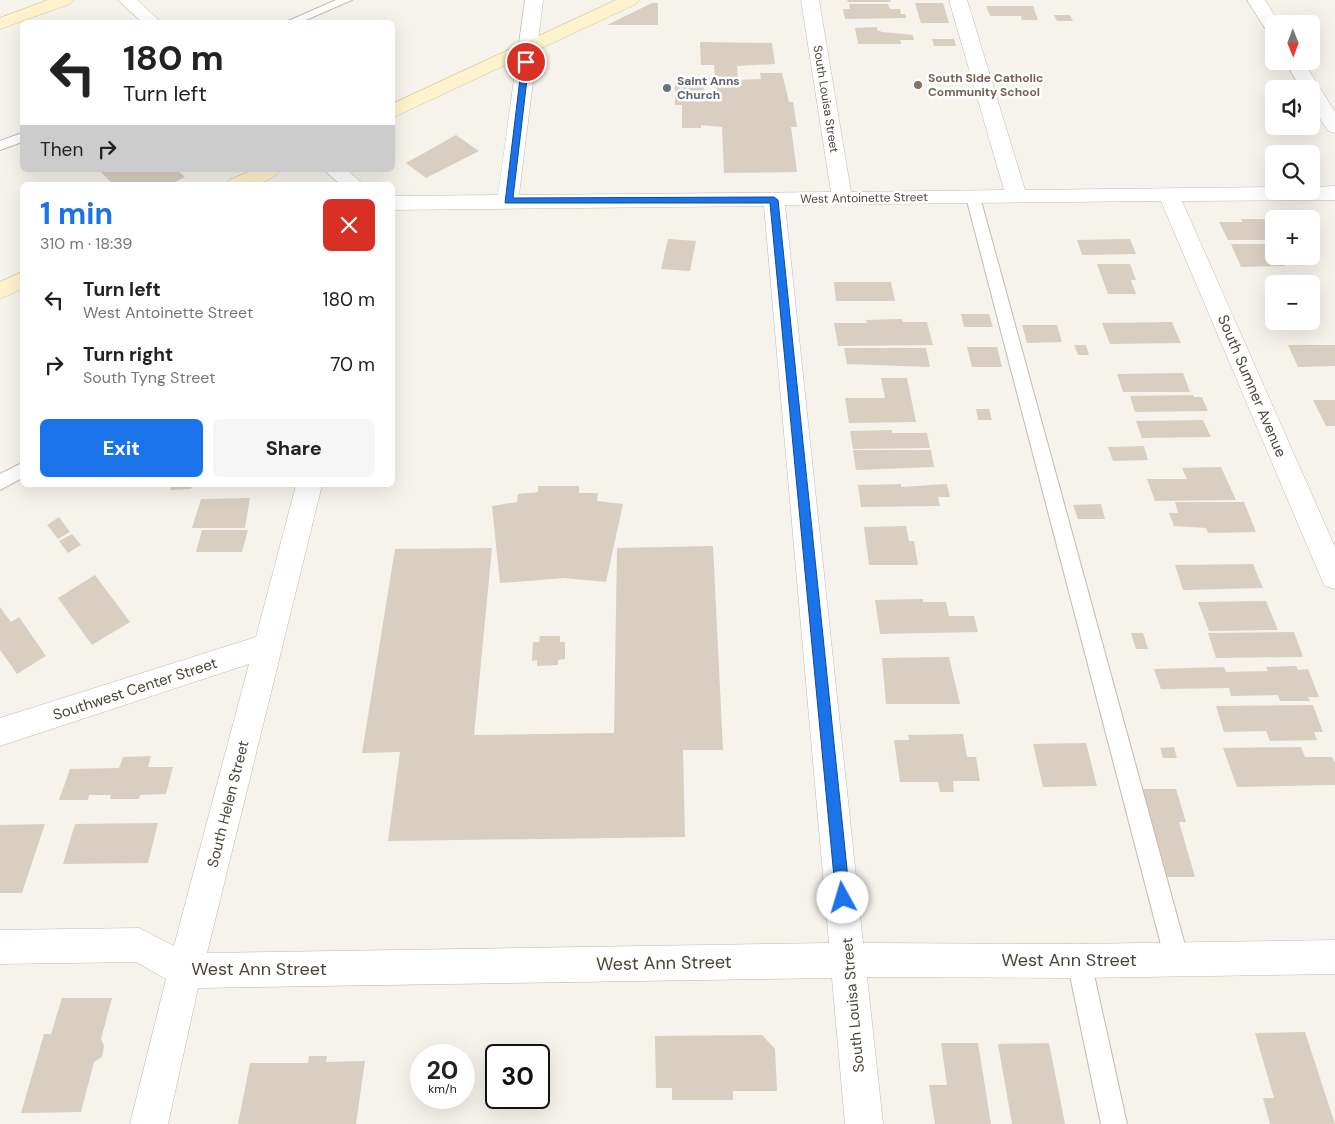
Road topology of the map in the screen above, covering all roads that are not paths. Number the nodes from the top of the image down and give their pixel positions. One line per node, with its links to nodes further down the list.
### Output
1 (64, 0): 12 (main road)
2 (127, 0): 10 (street)
3 (346, 0): 11 (lane)
4 (534, 0): 13 (street)
5 (630, 0): 13 (main road)
6 (810, 0): 27 (street, South Louisa Street)
7 (958, 0): 25 (street)
8 (1256, 0): 9 (street)
9 (1265, 15)
10 (150, 20)
11 (297, 20)
12 (0, 24)
13 (528, 47): 15 (main road); 29 (street)
14 (1320, 104): 16 (street)
15 (395, 111)
16 (1335, 128)
17 (20, 138): 18 (lane)
18 (0, 146)
19 (265, 172): 21 (main road)
20 (337, 172): 22 (street)
21 (243, 182)
22 (350, 182)
23 (1335, 193): 24 (street, West Antoinette Street)
24 (1169, 195): 25 (street, West Antoinette Street); 36 (street, South Sumner Avenue)
25 (1016, 196): 26 (street, West Antoinette Street)
26 (973, 197): 27 (street, West Antoinette Street); 43 (lane)
27 (842, 198): 28 (street, West Antoinette Street)
28 (774, 200): 29 (street, West Antoinette Street); 41 (street, South Louisa Street)
29 (508, 201): 30 (street, West Antoinette Street)
30 (395, 203)
31 (20, 281): 32 (main road)
32 (0, 290)
33 (20, 471): 34 (lane)
34 (0, 483)
35 (308, 487): 37 (street, South Helen Street)
36 (1335, 578)
37 (269, 645): 38 (street, Southwest Center Street); 44 (street, South Helen Street)
38 (0, 732)
39 (0, 948): 44 (street, West Ann Street)
40 (1335, 957): 43 (street, West Ann Street)
41 (849, 960): 42 (street, West Ann Street); 44 (street, West Ann Street); 46 (street, South Louisa Street)
42 (1080, 960): 43 (street, West Ann Street); 47 (lane)
43 (1177, 960)
44 (185, 971): 45 (street, South Helen Street)
45 (149, 1124)
46 (864, 1124)
47 (1114, 1124)

